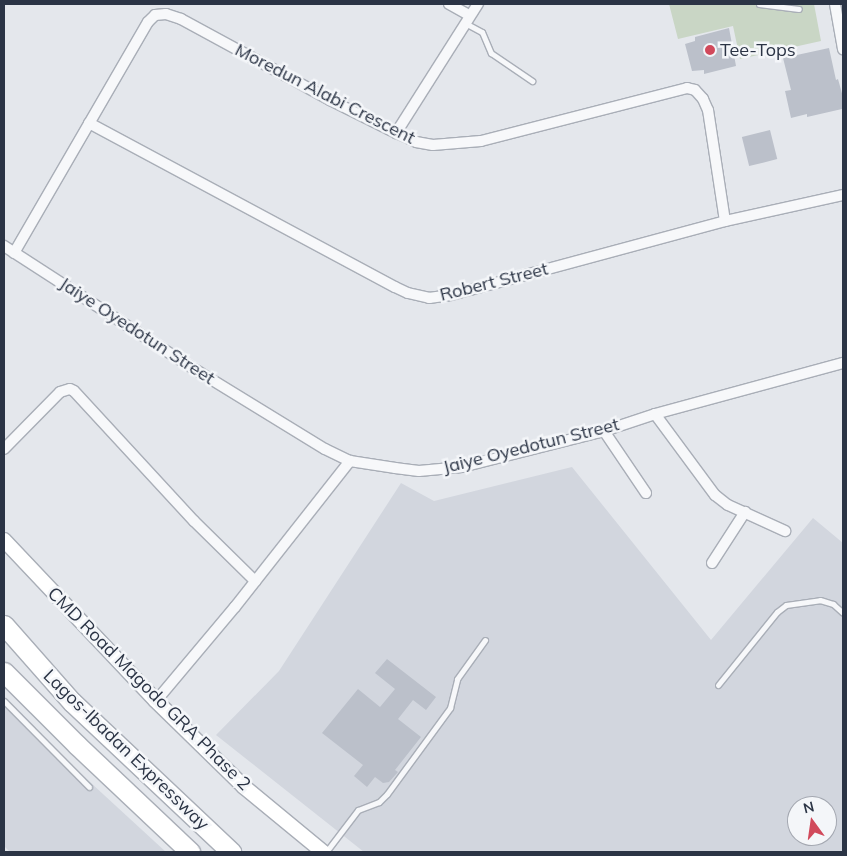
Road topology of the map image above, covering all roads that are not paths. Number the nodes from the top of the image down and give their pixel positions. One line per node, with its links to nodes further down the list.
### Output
1 (449, 4): 6 (street)
2 (478, 4): 6 (street)
3 (759, 4): 5 (lane)
4 (835, 4): 7 (street)
5 (798, 9)
6 (467, 19): 8 (lane); 10 (street)
7 (843, 49)
8 (532, 81)
9 (89, 123): 10 (street, Moredun Alabi Crescent); 12 (street, Robert Street); 14 (street, Moredun Alabi Crescent)
10 (396, 133): 12 (street, Moredun Alabi Crescent)
11 (843, 195): 12 (street, Robert Street)
12 (725, 221)
13 (4, 246): 14 (street, Jaiye Oyedotun Street)
14 (14, 252): 19 (street, Jaiye Oyedotun Street)
15 (843, 363): 16 (street, Jaiye Oyedotun Street)
16 (655, 414): 17 (street, Jaiye Oyedotun Street); 21 (street)
17 (604, 431): 19 (street, Jaiye Oyedotun Street); 20 (street)
18 (4, 449): 25 (street)
19 (350, 461): 25 (street)
20 (646, 493)
21 (745, 512): 22 (street); 24 (street)
22 (785, 531)
23 (4, 540): 32 (street, CMD Road Magodo GRA Phase 2)
24 (712, 563)
25 (255, 582): 32 (street)
26 (843, 613): 30 (lane)
27 (4, 624): 35 (highway, Lagos-Ibadan Expressway)
28 (485, 640): 36 (lane)
29 (4, 672): 34 (highway, Lagos-Ibadan Expressway)
30 (718, 685)
31 (4, 700): 33 (lane)
32 (156, 701): 36 (street, CMD Road Magodo GRA Phase 2)
33 (89, 786)
34 (190, 852)
35 (231, 852)
36 (324, 852)

